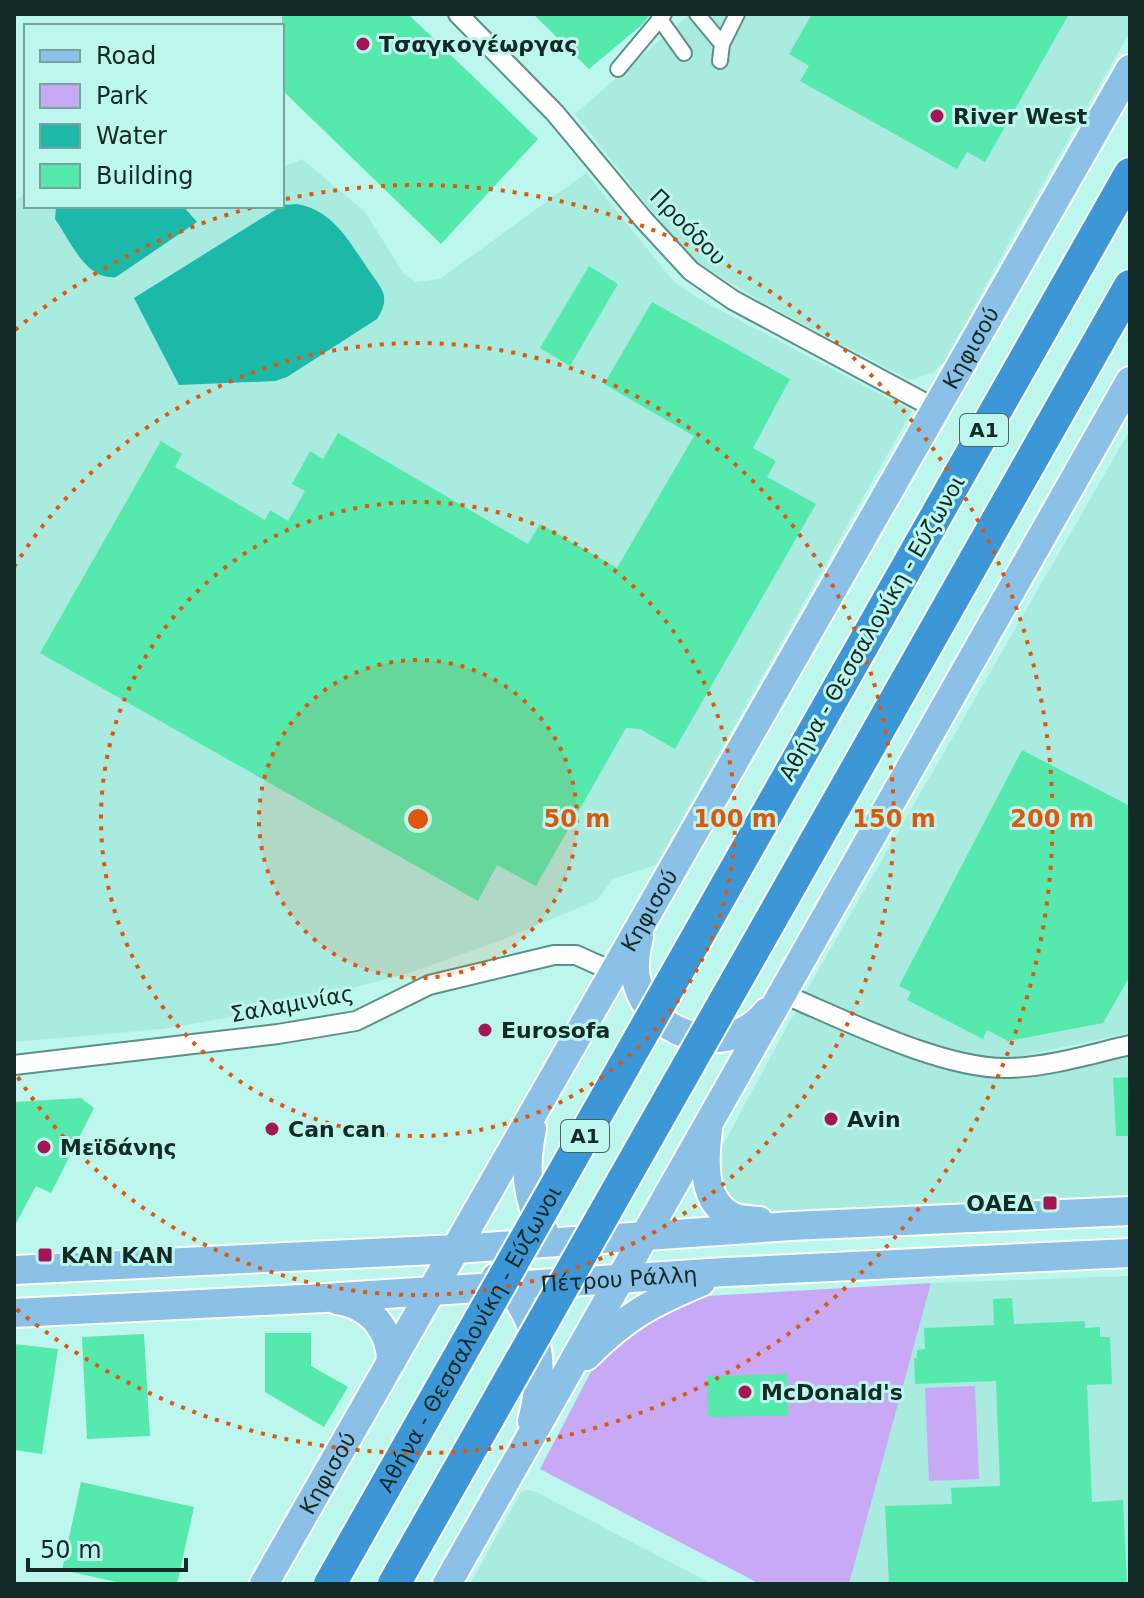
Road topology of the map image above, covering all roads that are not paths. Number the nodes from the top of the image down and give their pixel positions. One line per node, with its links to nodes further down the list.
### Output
1 (458, 14): 13 (street, Προόδου)
2 (697, 14): 5 (street)
3 (737, 14): 5 (street)
4 (662, 16): 6 (street); 8 (street)
5 (722, 44): 7 (street)
6 (684, 53)
7 (720, 61)
8 (618, 69)
9 (1130, 69): 13 (main road, Κηφισού)
10 (1130, 174): 38 (highway, Αθήνα - Θεσσαλονίκη - Εύζωνοι / Α1, bridge)
11 (1130, 286): 39 (highway, Α1, bridge)
12 (1130, 381): 16 (main road)
13 (936, 409): 14 (main road, Κηφισού)
14 (642, 924): 15 (main road, Κηφισού); 16 (main road)
15 (614, 972): 18 (street, Σαλαμινίας); 20 (main road, Κηφισού)
16 (781, 993): 17 (street); 19 (main road)
17 (1130, 1045)
18 (14, 1065)
19 (717, 1106): 22 (main road); 23 (main road)
20 (536, 1109): 24 (main road); 25 (main road, Κηφισού)
21 (1130, 1211): 22 (main road, Πέτρου Ράλλη)
22 (791, 1226): 23 (main road, Πέτρου Ράλλη)
23 (644, 1236): 24 (main road, Πέτρου Ράλλη); 29 (main road)
24 (550, 1243): 25 (main road, Πέτρου Ράλλη); 29 (main road)
25 (456, 1249): 27 (main road, Πέτρου Ράλλη); 30 (main road); 31 (main road, Κηφισού)
26 (1130, 1253): 28 (main road, Πέτρου Ράλλη)
27 (14, 1270)
28 (725, 1272): 29 (main road, Πέτρου Ράλλη); 35 (main road)
29 (619, 1279): 30 (main road, Πέτρου Ράλλη); 35 (main road)
30 (508, 1286): 31 (main road, Πέτρου Ράλλη); 36 (main road)
31 (432, 1291): 32 (main road, Πέτρου Ράλλη); 34 (main road, Κηφισού)
32 (324, 1298): 33 (main road, Πέτρου Ράλλη); 34 (main road)
33 (14, 1313)
34 (391, 1362): 37 (main road, Κηφισού)
35 (563, 1379): 36 (main road)
36 (512, 1469): 40 (main road)
37 (264, 1584)
38 (330, 1584)
39 (394, 1584)
40 (447, 1584)

